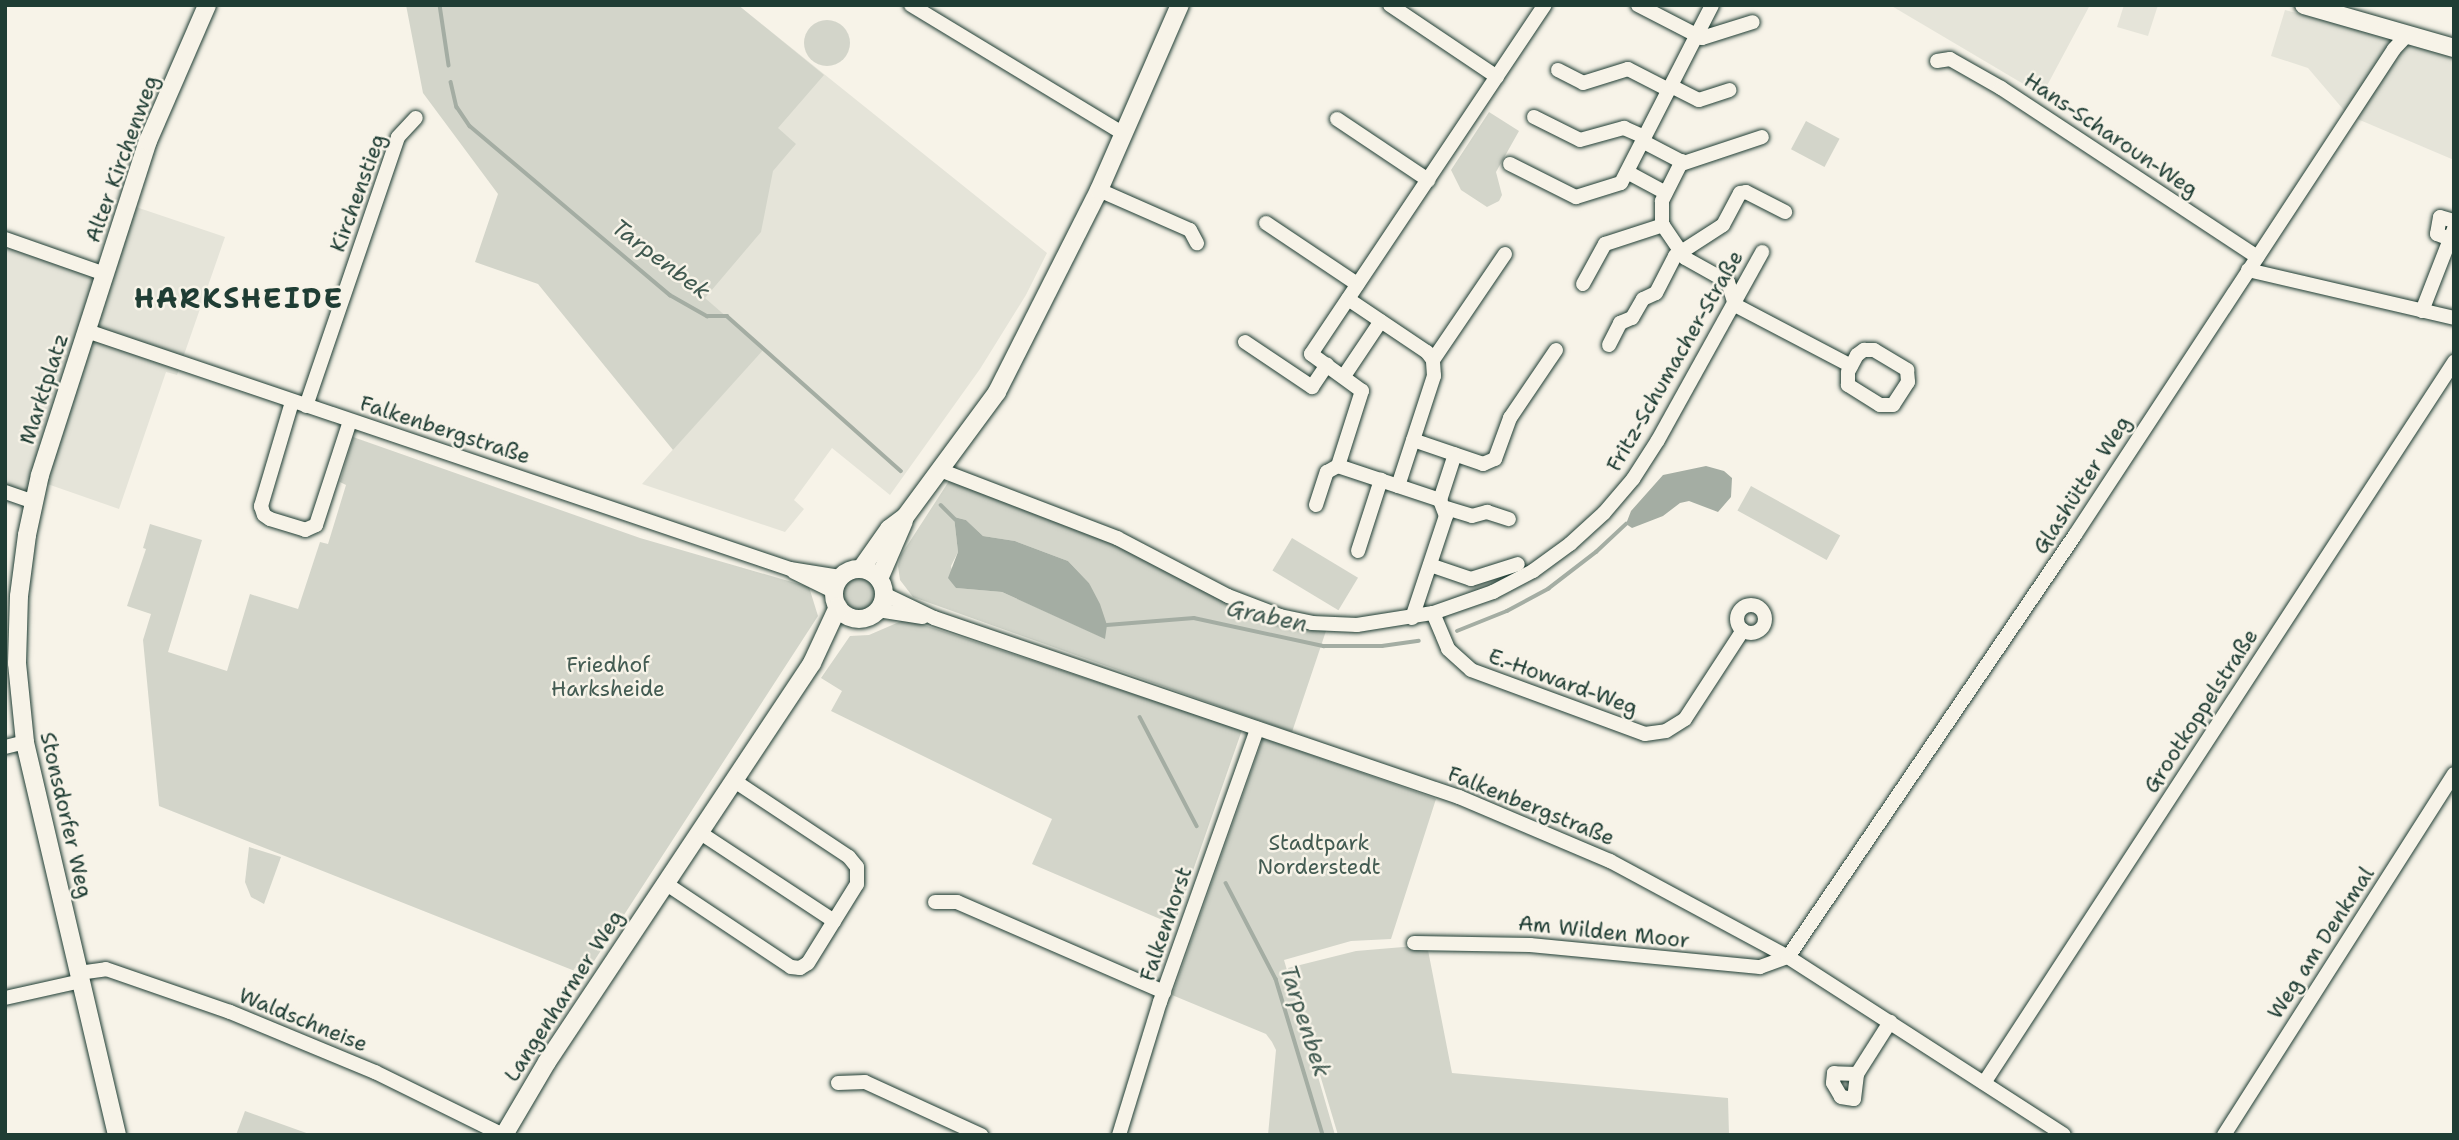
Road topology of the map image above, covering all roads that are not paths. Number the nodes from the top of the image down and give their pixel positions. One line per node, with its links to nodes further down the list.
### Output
1 (207, 5): 42 (main road, Alter Kirchenweg)
2 (911, 5): 21 (street)
3 (1180, 5): 21 (main road)
4 (1391, 5): 15 (street)
5 (1545, 5): 15 (street)
6 (1638, 5): 11 (street)
7 (1712, 5): 11 (street)
8 (2304, 5): 10 (main road)
9 (1753, 22): 11 (street)
10 (2407, 34): 12 (main road); 40 (street, Glashütter Weg)
11 (1697, 35): 16 (street)
12 (2454, 48)
13 (1937, 61): 40 (street, Hans-Scharoun-Weg)
14 (1558, 71): 16 (street)
15 (1497, 77): 27 (street)
16 (1670, 88): 17 (street); 23 (street)
17 (1729, 90)
18 (1534, 117): 23 (street)
19 (416, 118): 59 (street, Kirchenstieg)
20 (1337, 119): 27 (street)
21 (1124, 134): 28 (main road)
22 (1762, 137): 24 (street)
23 (1643, 139): 24 (street); 26 (street)
24 (1682, 161): 29 (street)
25 (1510, 164): 26 (street)
26 (1627, 172): 29 (street)
27 (1428, 180): 44 (street)
28 (1099, 190): 36 (street); 64 (main road)
29 (1666, 192): 33 (street)
30 (1785, 212): 38 (street)
31 (2454, 221): 34 (street)
32 (1266, 223): 44 (street)
33 (1663, 225): 38 (street); 43 (street)
34 (2452, 234): 47 (street)
35 (5, 239): 42 (street)
36 (1197, 243)
37 (1762, 252): 46 (street, Fritz-Schumacher-Straße)
38 (1680, 253): 46 (street); 52 (street)
39 (1505, 254): 54 (street)
40 (2256, 257): 41 (street, Glashütter Weg)
41 (2248, 270): 47 (street); 94 (street, Glashütter Weg)
42 (105, 274): 50 (main road, Alter Kirchenweg)
43 (1583, 284)
44 (1357, 285): 45 (street)
45 (1348, 299): 49 (street); 56 (street)
46 (1735, 305): 57 (street); 79 (street, Fritz-Schumacher-Straße)
47 (2422, 311): 48 (street)
48 (2454, 318)
49 (1381, 321): 54 (street); 58 (street)
50 (87, 331): 59 (street, Falkenbergstraße); 68 (main road, Marktplatz)
51 (1245, 342): 56 (street)
52 (1609, 345)
53 (1556, 350): 62 (street)
54 (1433, 360): 61 (street)
55 (2454, 362): 101 (street, Grootkoppelstraße)
56 (1326, 365): 58 (street)
57 (1851, 366): 57 (street)
58 (1344, 376): 63 (street)
59 (299, 404): 60 (street, Falkenbergstraße); 60 (street, Kirchenstieg)
60 (350, 421): 77 (street, Falkenbergstraße)
61 (1413, 440): 62 (street); 66 (street)
62 (1455, 454): 69 (street)
63 (1338, 466): 65 (street); 70 (street)
64 (940, 470): 71 (main road); 81 (street, Fritz-Schumacher-Straße)
65 (1381, 480): 66 (street); 73 (street)
66 (1398, 486): 69 (street)
67 (5, 492): 68 (street)
68 (34, 502): 85 (main road, Stonsdorfer Weg)
69 (1441, 503): 72 (street); 75 (street)
70 (1316, 505)
71 (905, 517): 76 (main road); 78 (main road)
72 (1509, 519)
73 (1358, 551)
74 (1518, 564): 75 (street)
75 (1430, 565): 81 (street)
76 (861, 569): 77 (main road); 78 (main road)
77 (838, 592): 80 (main road); 83 (main road, Langenharmer Weg)
78 (881, 594): 80 (main road, Langenharmer Weg); 84 (street, Falkenbergstraße)
79 (1433, 613): 81 (street, Fritz-Schumacher-Straße); 82 (street, E.-Howard-Weg)
80 (853, 618): 83 (main road, Langenharmer Weg)
81 (1412, 618)
82 (1743, 630)
83 (812, 663): 88 (main road, Langenharmer Weg)
84 (1257, 729): 94 (street, Falkenbergstraße); 96 (street, Falkenhorst)
85 (25, 742): 86 (street); 95 (main road, Stonsdorfer Weg)
86 (5, 747)
87 (2454, 774): 107 (street, Weg am Denkmal)
88 (733, 780): 89 (main road, Langenharmer Weg); 92 (street)
89 (699, 832): 90 (main road, Langenharmer Weg); 92 (street)
90 (665, 883): 92 (street); 104 (main road, Langenharmer Weg)
91 (934, 902): 96 (street)
92 (834, 921)
93 (1414, 943): 94 (street, Am Wilden Moor)
94 (1788, 957): 98 (street, Falkenbergstraße)
95 (80, 977): 97 (street, Waldschneise); 103 (main road, Stonsdorfer Weg); 104 (street, Waldschneise)
96 (1164, 992): 106 (street, Falkenhorst)
97 (5, 998)
98 (1890, 1023): 99 (street); 101 (street, Falkenbergstraße)
99 (1857, 1074)
100 (838, 1083): 105 (street)
101 (1984, 1083): 102 (street, Falkenbergstraße)
102 (2056, 1133)
103 (117, 1135)
104 (503, 1135)
105 (981, 1135)
106 (1119, 1135)
107 (2224, 1135)

